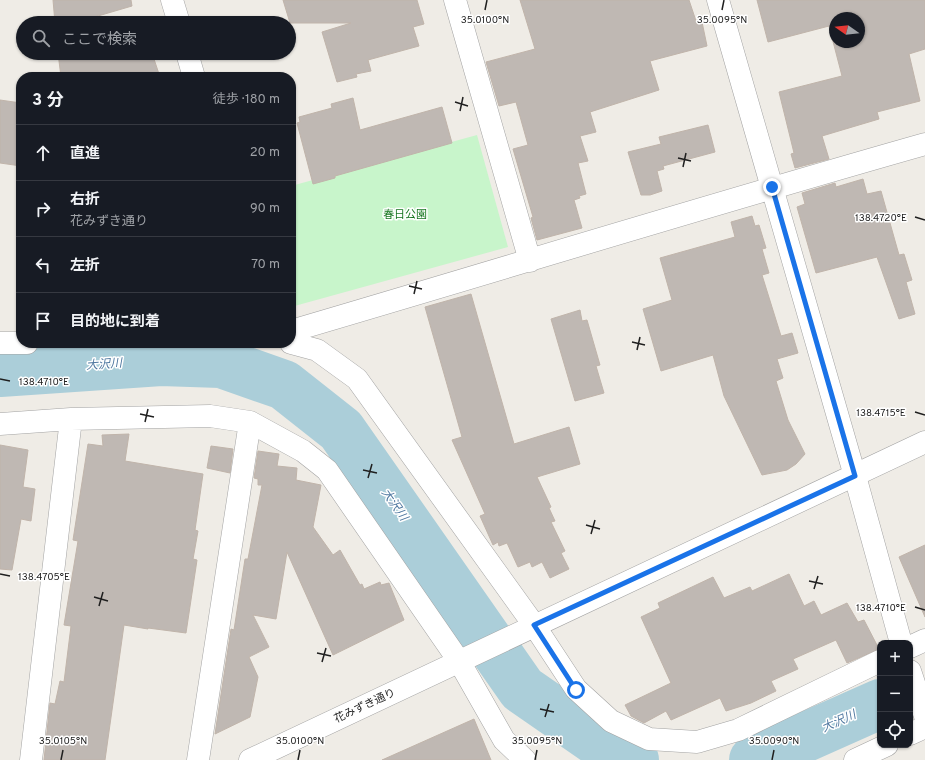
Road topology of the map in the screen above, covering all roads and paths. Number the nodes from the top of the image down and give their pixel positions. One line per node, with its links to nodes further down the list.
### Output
1 (172, 0): 4 (street)
2 (455, 0): 9 (street)
3 (718, 0): 8 (street)
4 (177, 16)
5 (189, 60): 6 (street)
6 (193, 72)
7 (925, 144): 8 (street)
8 (772, 187): 9 (street); 18 (street)
9 (530, 261): 10 (street)
10 (296, 330)
11 (16, 343): 12 (street)
12 (0, 344)
13 (296, 344): 19 (street)
14 (71, 419): 15 (street); 16 (street); 30 (street)
15 (250, 422): 23 (street); 31 (street)
16 (0, 424)
17 (925, 442): 18 (street)
18 (855, 476): 19 (street); 20 (street)
19 (534, 625): 23 (street, 花みずき通り); 24 (street)
20 (900, 640)
21 (925, 640): 22 (street)
22 (913, 645)
23 (459, 662): 32 (street, 花みずき通り); 33 (street)
24 (877, 662)
25 (912, 676): 26 (street)
26 (925, 716)
27 (925, 727): 28 (street)
28 (913, 733)
29 (881, 748): 34 (street)
30 (31, 760)
31 (198, 760)
32 (250, 760)
33 (525, 760)
34 (856, 760)

